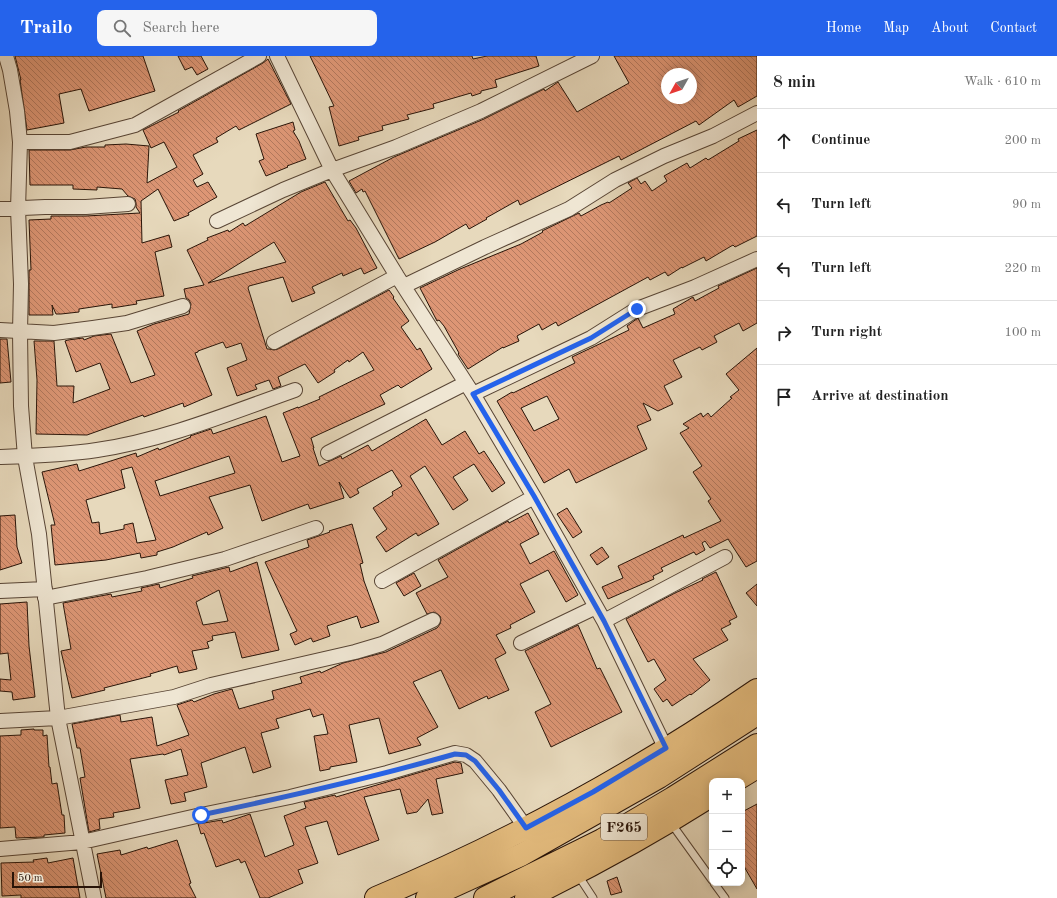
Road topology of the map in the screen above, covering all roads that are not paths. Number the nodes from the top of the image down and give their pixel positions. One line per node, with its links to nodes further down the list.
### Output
1 (6, 56): 6 (street)
2 (260, 56): 6 (street)
3 (277, 56): 7 (street)
4 (592, 56): 7 (street)
5 (757, 113): 13 (street)
6 (20, 142): 10 (street)
7 (332, 170): 11 (street); 13 (street)
8 (128, 204): 10 (street)
9 (0, 209): 10 (street)
10 (18, 209): 16 (street)
11 (216, 221)
12 (757, 259): 18 (street)
13 (400, 281): 17 (street); 18 (street)
14 (183, 306): 16 (street)
15 (0, 330): 16 (street)
16 (20, 332): 22 (street)
17 (274, 342)
18 (470, 389): 20 (street); 23 (street)
19 (295, 390): 22 (street)
20 (328, 453)
21 (0, 457): 22 (street)
22 (25, 457): 28 (street)
23 (534, 496): 26 (street); 29 (street)
24 (316, 528): 28 (street)
25 (725, 557): 31 (street)
26 (382, 581)
27 (0, 591): 28 (street)
28 (45, 593): 35 (street)
29 (596, 607): 31 (street); 32 (street)
30 (433, 620): 35 (street)
31 (604, 621): 38 (street)
32 (521, 643)
33 (757, 690): 38 (main road)
34 (757, 714): 51 (main road, F265)
35 (58, 718): 36 (street); 44 (street)
36 (0, 721)
37 (757, 745): 52 (main road, F265)
38 (666, 748): 43 (main road)
39 (757, 767): 40 (main road)
40 (739, 778)
41 (709, 797): 42 (main road)
42 (670, 822): 46 (main road); 47 (lane)
43 (526, 828): 44 (street); 50 (main road)
44 (82, 842): 45 (street); 49 (street)
45 (0, 849)
46 (577, 873): 53 (main road); 54 (lane)
47 (709, 876)
48 (716, 886): 55 (lane)
49 (94, 898)
50 (376, 898)
51 (426, 898)
52 (485, 898)
53 (526, 898)
54 (593, 898)
55 (725, 898)

